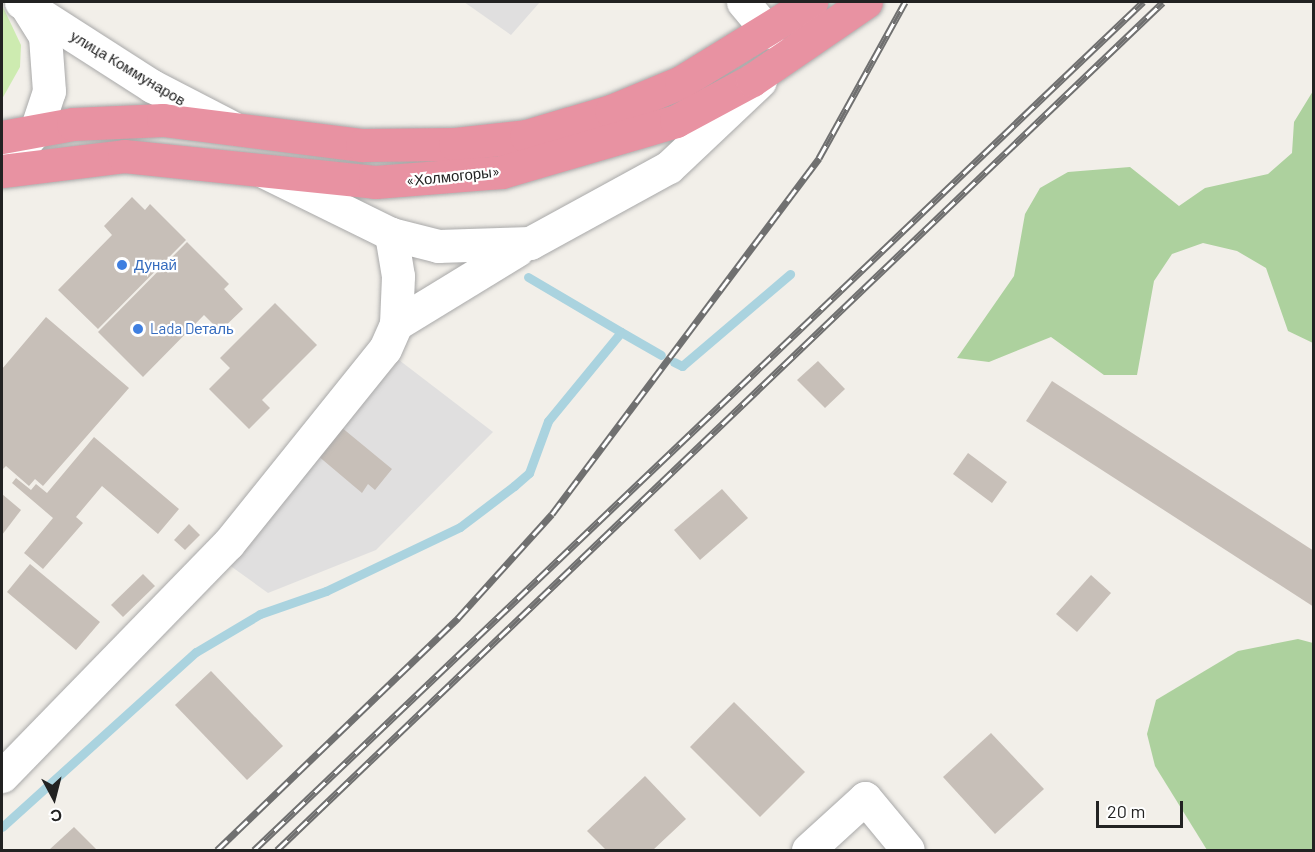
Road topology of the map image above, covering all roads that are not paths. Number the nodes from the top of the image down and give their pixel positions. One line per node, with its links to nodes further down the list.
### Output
1 (22, 2): 7 (street); 8 (street, улица Коммунаров)
2 (743, 2): 5 (street)
3 (811, 2): 5 (highway)
4 (866, 2): 6 (highway, «Холмогоры»)
5 (768, 32): 8 (highway)
6 (783, 60): 11 (highway, «Холмогоры»); 13 (street)
7 (36, 130): 8 (highway); 9 (highway); 10 (street)
8 (238, 131)
9 (2, 137)
10 (2, 170): 11 (highway, «Холмогоры»)
11 (265, 172): 12 (street)
12 (391, 234): 13 (street); 14 (street)
13 (530, 243): 14 (street)
14 (396, 324): 15 (street)
15 (2, 776)
16 (808, 850): 17 (street)
17 (908, 850)

